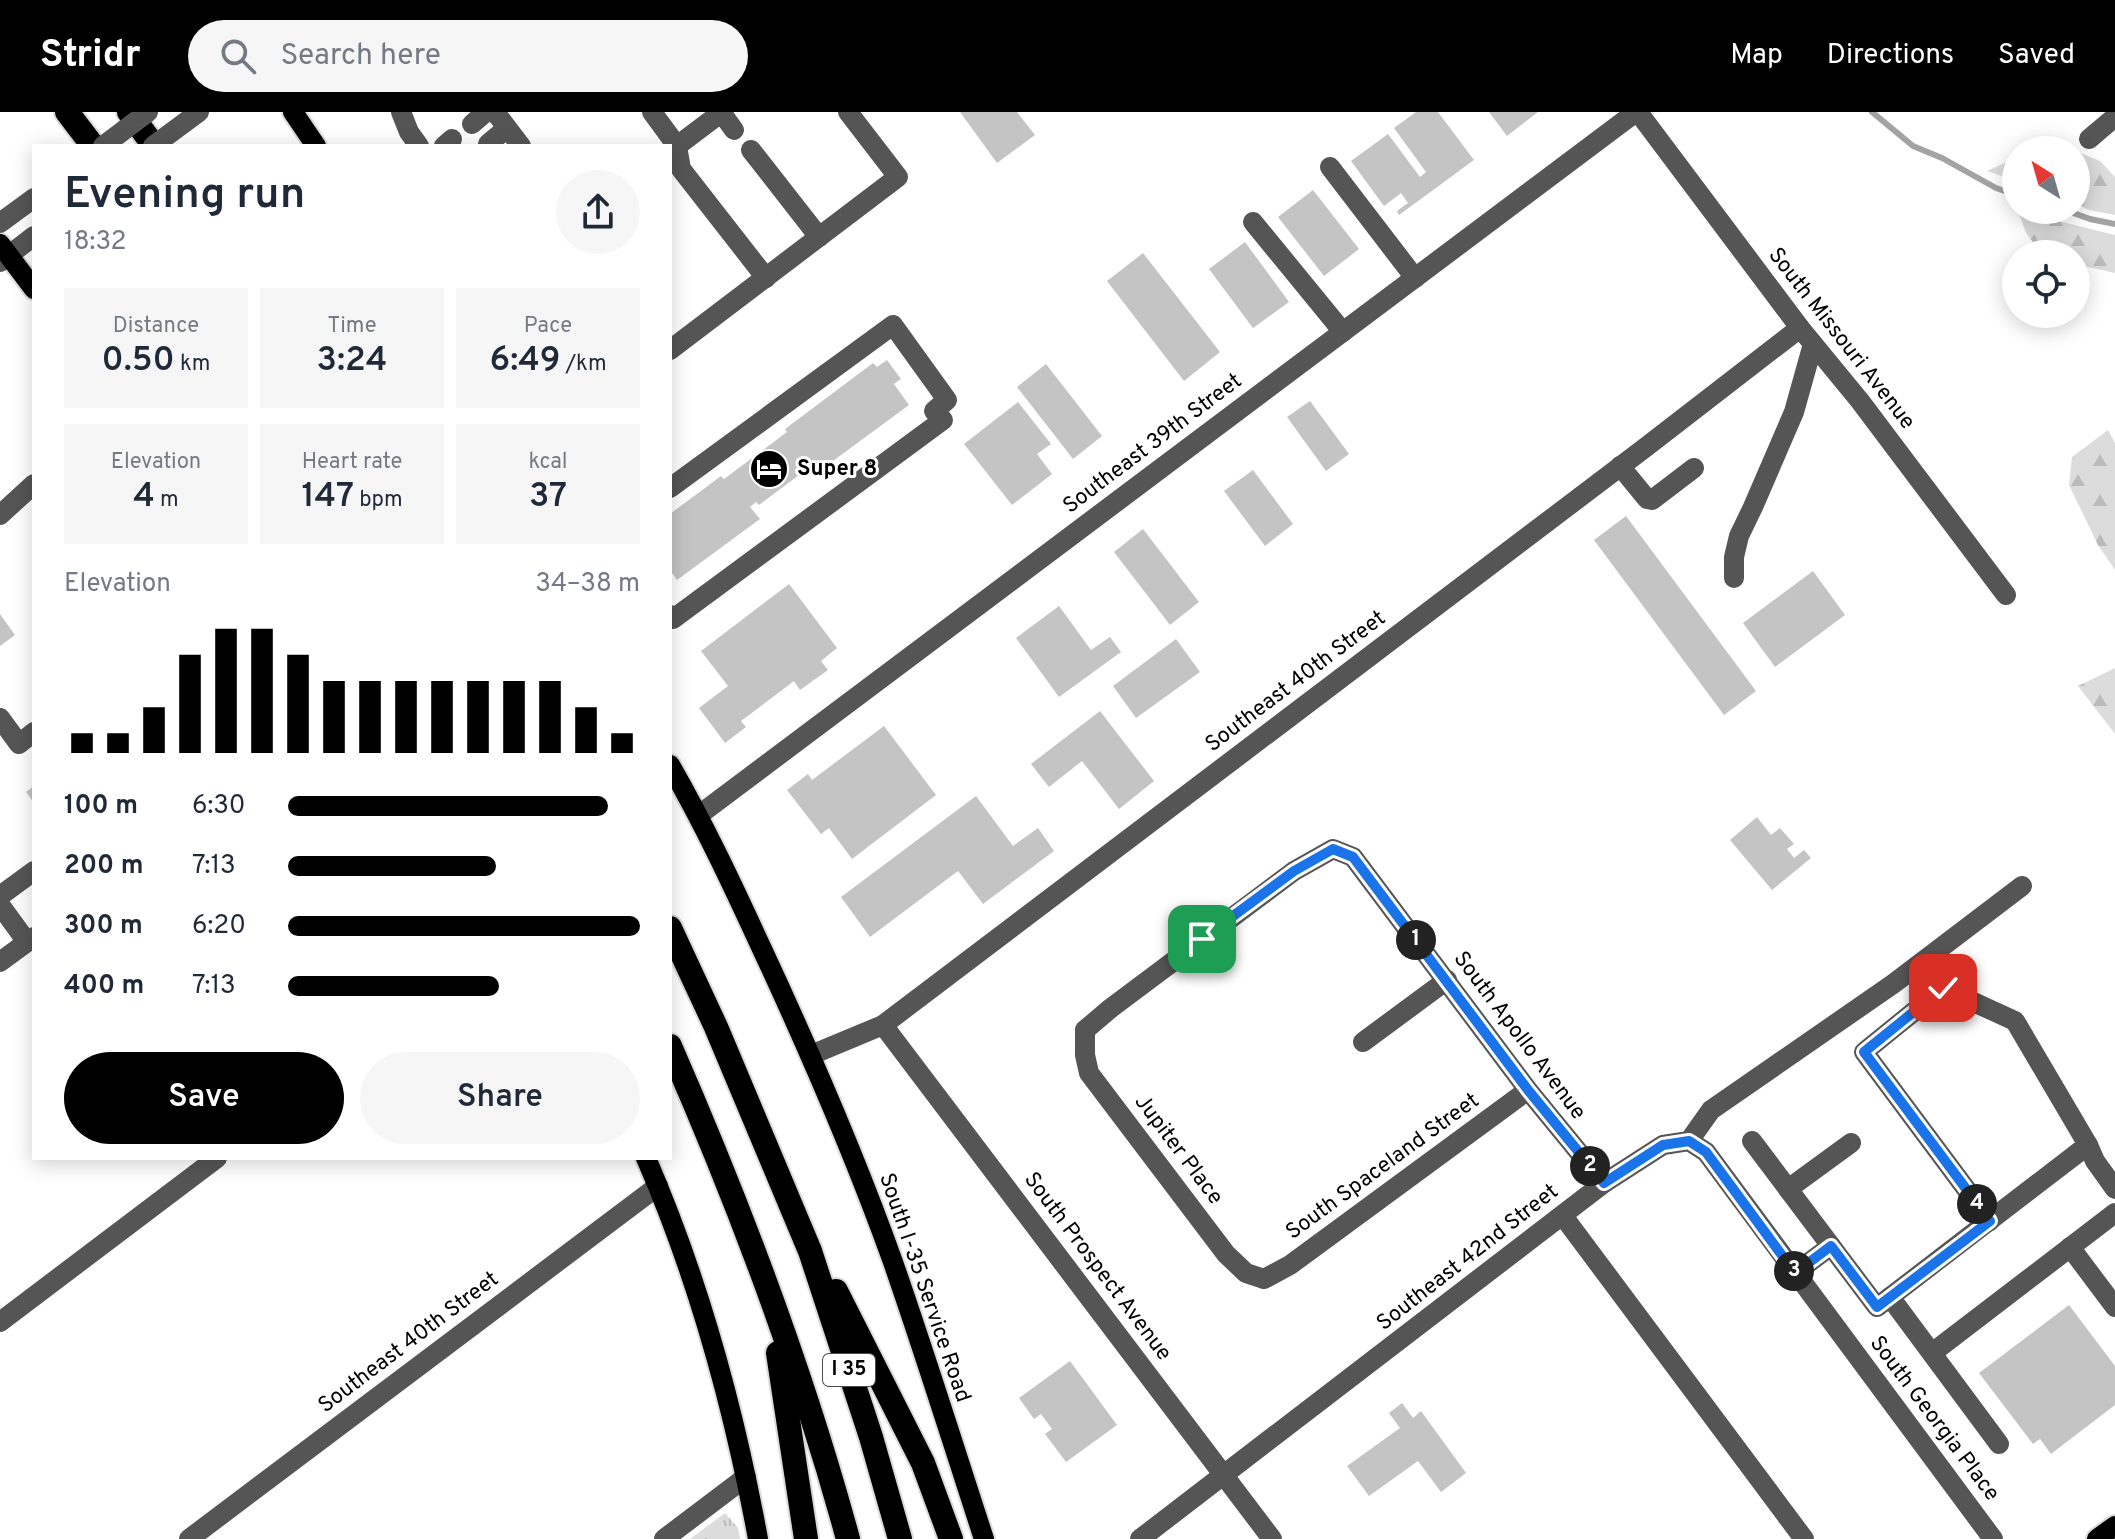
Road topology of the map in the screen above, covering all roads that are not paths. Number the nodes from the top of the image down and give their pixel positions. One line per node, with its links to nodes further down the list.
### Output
1 (67, 112): 15 (highway)
2 (129, 112): 17 (highway)
3 (148, 112): 16 (street, bridge)
4 (199, 112): 18 (street, bridge)
5 (293, 112): 19 (main road)
6 (401, 112): 20 (street)
7 (652, 112): 23 (street)
8 (722, 112): 13 (street); 23 (street)
9 (848, 112): 30 (street)
10 (1637, 112): 33 (street, Southeast 39th Street); 35 (street, South Missouri Avenue)
11 (2115, 117): 14 (street)
12 (501, 120): 21 (street); 22 (street)
13 (734, 130)
14 (2090, 138)
15 (91, 144)
16 (106, 144)
17 (153, 144)
18 (157, 144)
19 (315, 144)
20 (418, 144)
21 (488, 144)
22 (519, 144)
23 (677, 146): 32 (street)
24 (751, 150): 30 (street)
25 (1330, 167): 33 (street)
26 (30, 201): 28 (street)
27 (1253, 222): 36 (street)
28 (0, 223)
29 (32, 237): 31 (street)
30 (819, 237): 32 (street)
31 (3, 254): 34 (main road)
32 (766, 278): 38 (street)
33 (1415, 278): 36 (street, Southeast 39th Street)
34 (32, 287)
35 (1800, 328): 37 (street, South Missouri Avenue); 39 (street, Southeast 40th Street)
36 (1343, 332): 50 (street, Southeast 39th Street)
37 (1813, 344): 44 (street); 45 (street, South Missouri Avenue)
38 (672, 345)
39 (1620, 466): 40 (street); 59 (street, Southeast 40th Street)
40 (1694, 468)
41 (32, 486): 43 (street)
42 (672, 487): 46 (street)
43 (0, 515)
44 (1734, 578)
45 (2006, 595)
46 (672, 618)
47 (0, 718): 48 (street)
48 (32, 734)
49 (672, 768): 50 (main road)
50 (699, 815): 63 (main road)
51 (32, 872): 53 (street)
52 (2022, 886): 65 (street)
53 (0, 896)
54 (0, 905): 56 (street)
55 (672, 932): 75 (highway, I 35)
56 (31, 939): 57 (street)
57 (0, 962)
58 (1447, 980): 60 (street, South Apollo Avenue); 61 (street); 64 (street, South Apollo Avenue)
59 (883, 1025): 63 (street, Southeast 40th Street); 89 (street, South Prospect Avenue)
60 (1085, 1030): 82 (street, Jupiter Place)
61 (1363, 1042)
62 (672, 1051): 83 (highway, I 35)
63 (811, 1055): 99 (main road, South I-35 Service Road)
64 (1528, 1090): 71 (street, South Apollo Avenue); 82 (street, South Spaceland Street)
65 (1689, 1141): 71 (street, Southeast 42nd Street); 81 (street, South Georgia Place)
66 (1752, 1141): 73 (street)
67 (1851, 1143): 73 (street)
68 (2088, 1145): 74 (street); 78 (street); 78 (street)
69 (214, 1160): 86 (street)
70 (647, 1160): 72 (main road)
71 (1604, 1183): 77 (street, Southeast 42nd Street)
72 (658, 1186): 90 (main road); 92 (street, Southeast 40th Street)
73 (1788, 1189): 79 (street)
74 (2115, 1189)
75 (791, 1204): 97 (highway, I 35); 98 (highway)
76 (2115, 1213): 80 (street)
77 (1563, 1216): 89 (street, Southeast 42nd Street); 102 (street)
78 (1990, 1221): 84 (street)
79 (1831, 1246): 81 (street); 84 (street)
80 (2070, 1247): 85 (street); 87 (street)
81 (1795, 1273): 103 (street, South Georgia Place)
82 (1264, 1279)
83 (766, 1280): 95 (highway); 96 (highway, I 35)
84 (1890, 1297): 87 (street)
85 (2115, 1307)
86 (0, 1322)
87 (1932, 1353): 88 (street)
88 (1999, 1444)
89 (1224, 1474): 100 (street, Southeast 42nd Street); 101 (street, South Prospect Avenue)
90 (746, 1477): 93 (street); 94 (main road)
91 (2115, 1526): 104 (main road)
92 (189, 1539)
93 (664, 1539)
94 (758, 1539)
95 (806, 1539)
96 (848, 1539)
97 (900, 1539)
98 (951, 1539)
99 (984, 1539)
100 (1140, 1539)
101 (1272, 1539)
102 (1804, 1539)
103 (1993, 1539)
104 (2097, 1539)

